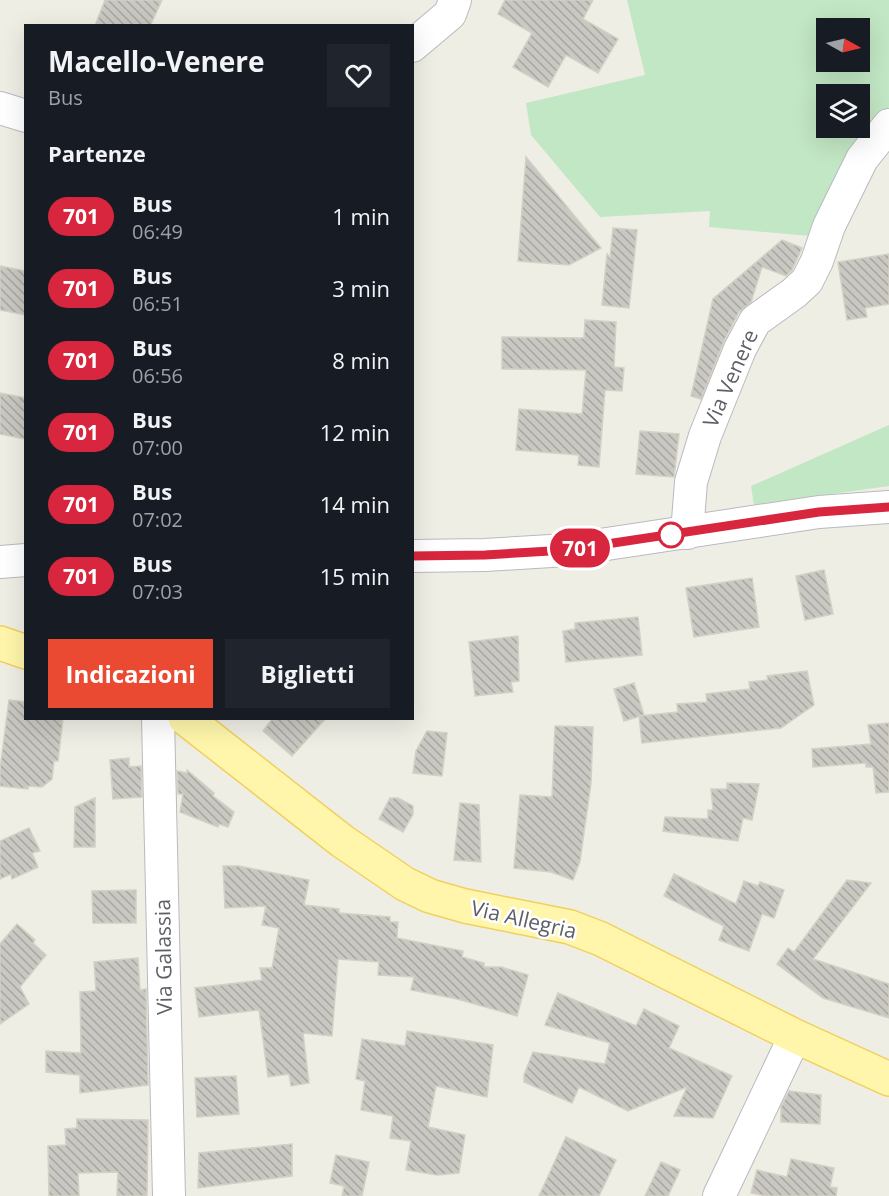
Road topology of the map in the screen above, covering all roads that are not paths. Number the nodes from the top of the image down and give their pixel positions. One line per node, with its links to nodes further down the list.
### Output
1 (455, 0): 2 (street)
2 (414, 44)
3 (0, 108): 4 (street)
4 (24, 115)
5 (889, 124): 7 (street, Via Venere)
6 (889, 507): 7 (street)
7 (687, 532): 8 (street)
8 (414, 556)
9 (24, 560): 10 (street)
10 (0, 562)
11 (0, 643): 12 (main road)
12 (24, 651)
13 (158, 720): 17 (street, Via Galassia)
14 (188, 720): 15 (main road, Via Allegria)
15 (795, 1036): 16 (main road, Via Allegria); 18 (street)
16 (889, 1079)
17 (169, 1196)
18 (719, 1196)

